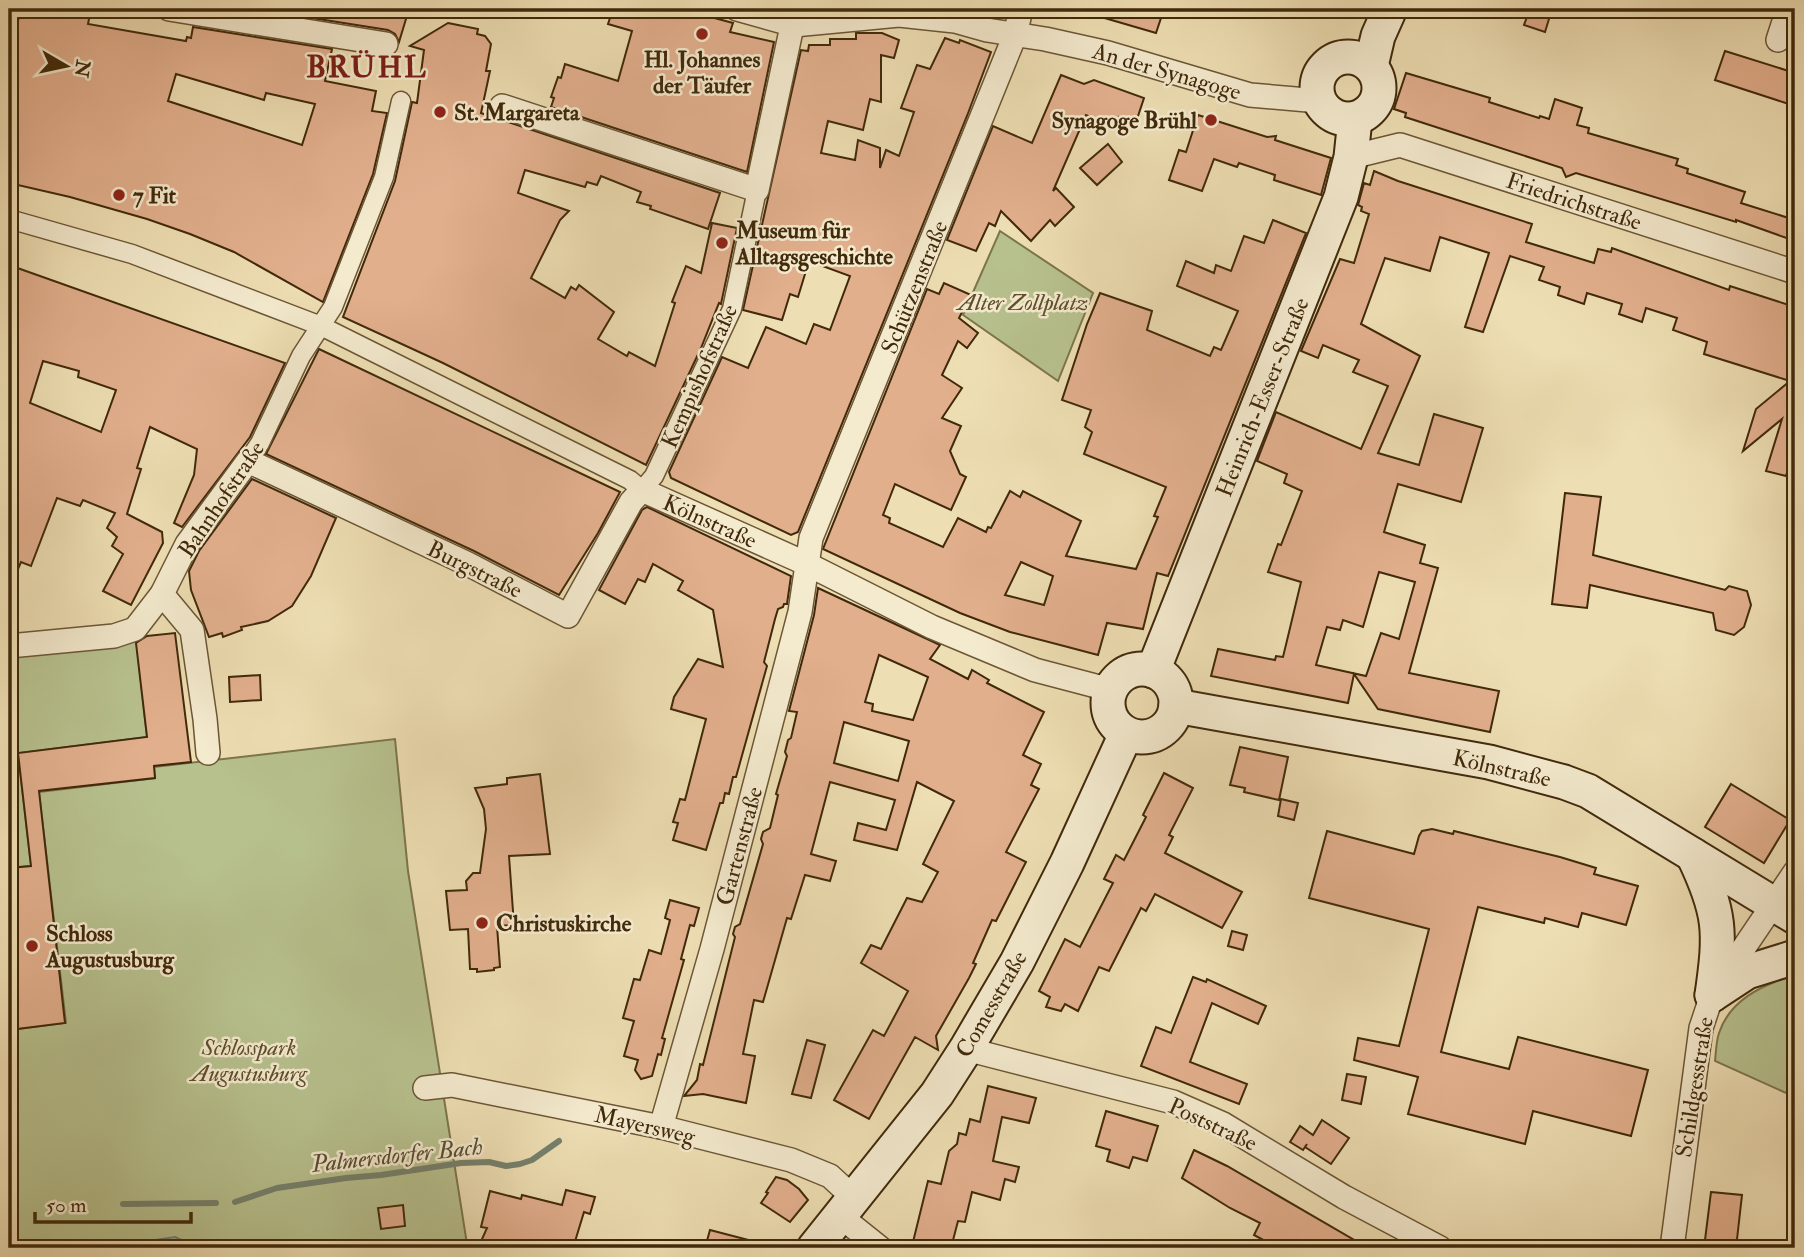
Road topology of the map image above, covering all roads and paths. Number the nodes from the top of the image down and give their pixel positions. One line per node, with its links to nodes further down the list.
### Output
1 (169, 9): 9 (street)
2 (737, 9): 6 (street)
3 (1021, 9): 7 (street, Schützenstraße)
4 (1390, 9): 10 (main road)
5 (1788, 9): 8 (street)
6 (795, 17): 7 (street, An der Synagoge); 16 (street, Kempishofstraße)
7 (1015, 35): 12 (street, An der Synagoge); 22 (street, Schützenstraße)
8 (1779, 40)
9 (393, 46)
10 (1371, 66): 12 (main road); 14 (main road)
11 (401, 101): 19 (street, Bahnhofstraße)
12 (1319, 101): 14 (main road)
13 (502, 106): 16 (street)
14 (1355, 119): 15 (main road, Heinrich-Esser-Straße)
15 (1351, 157): 18 (street, Friedrichstraße); 25 (main road, Heinrich-Esser-Straße)
16 (757, 190): 21 (street, Kempishofstraße)
17 (9, 219): 19 (street, Kölnstraße)
18 (1795, 272)
19 (321, 326): 20 (street, Bahnhofstraße); 21 (street, Kölnstraße)
20 (248, 461): 21 (street, Burgstraße); 23 (street, Bahnhofstraße)
21 (642, 490): 22 (street, Kölnstraße)
22 (807, 564): 26 (street, Kölnstraße); 37 (street, Gartenstraße)
23 (162, 594): 24 (street, Bahnhofstraße); 29 (street)
24 (9, 646)
25 (1153, 671): 26 (main road); 27 (main road)
26 (1111, 690): 28 (main road)
27 (1176, 706): 28 (main road); 30 (main road, Kölnstraße)
28 (1126, 734): 35 (main road, Comesstraße)
29 (208, 753)
30 (1693, 855): 32 (main road, Kölnstraße); 34 (main road)
31 (1795, 873): 32 (street, Schildgesstraße)
32 (1785, 910): 34 (street, Schildgesstraße)
33 (1795, 957): 34 (main road)
34 (1712, 995): 42 (street, Schildgesstraße)
35 (965, 1049): 38 (main road, Comesstraße); 41 (street, Poststraße)
36 (425, 1087): 37 (street, Mayersweg)
37 (661, 1126): 38 (street, Mayersweg)
38 (847, 1207): 39 (main road, Comesstraße); 40 (street, Mayersweg)
39 (814, 1248)
40 (880, 1248)
41 (1440, 1248)
42 (1672, 1248)

